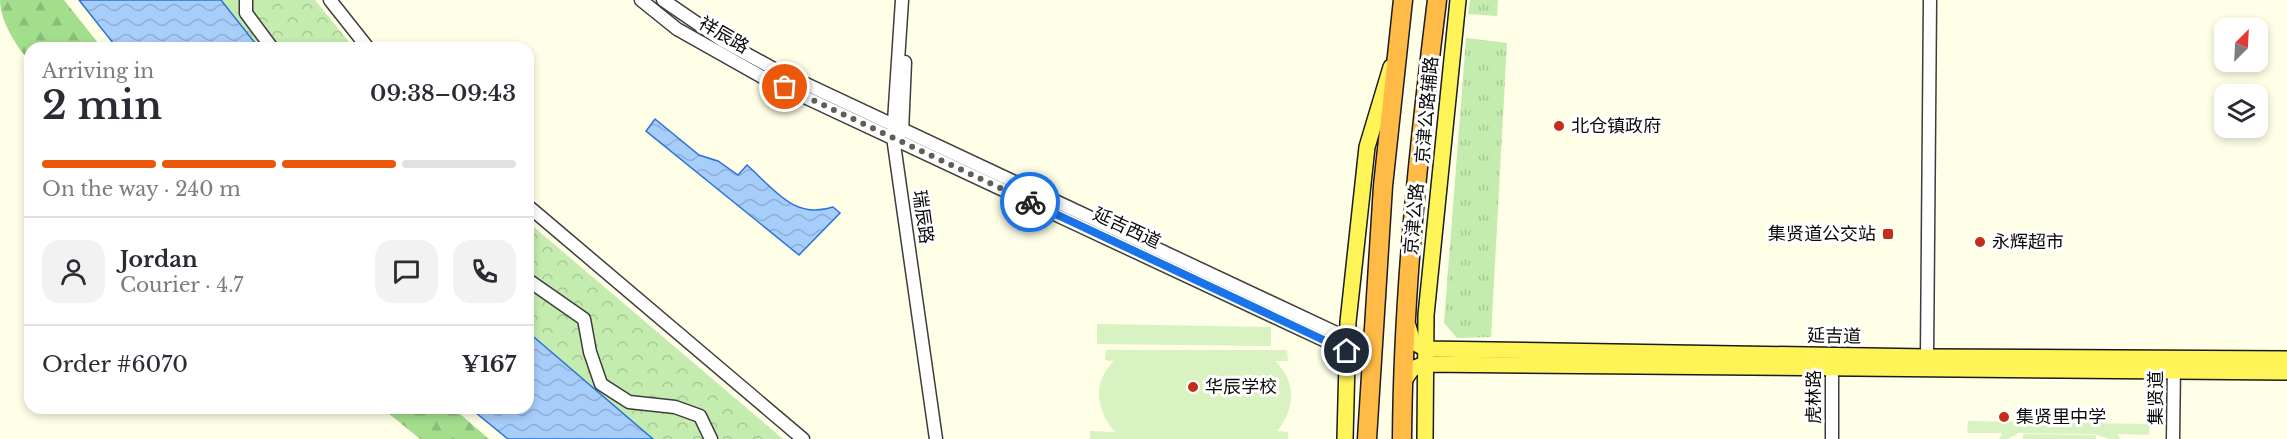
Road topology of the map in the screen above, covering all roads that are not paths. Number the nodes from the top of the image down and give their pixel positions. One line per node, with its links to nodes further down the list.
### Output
1 (246, 0): 12 (street)
2 (330, 0): 13 (street)
3 (641, 0): 16 (street, 祥辰路)
4 (663, 0): 14 (street, 祥辰路)
5 (902, 0): 15 (street, 瑞辰路)
6 (909, 0): 15 (street, 瑞辰路)
7 (1403, 0): 11 (highway, 京津公路)
8 (1437, 0): 21 (highway, 京津公路)
9 (1458, 0): 23 (main road, 京津公路辅路)
10 (1930, 0): 24 (street)
11 (1400, 35): 22 (main road, 京津公路辅路); 35 (highway, 京津公路)
12 (268, 42)
13 (363, 42)
14 (873, 113): 15 (street, 祥辰路); 17 (street)
15 (897, 124): 17 (street, 瑞辰路); 22 (street, 延吉西道)
16 (867, 125): 17 (street, 祥辰路); 18 (street)
17 (897, 139): 18 (street, 瑞辰路); 22 (street, 延吉西道)
18 (900, 162): 32 (street, 瑞辰路); 33 (street, 瑞辰路)
19 (534, 211): 31 (street)
20 (534, 284): 30 (street)
21 (1406, 314): 23 (main road); 29 (highway, 京津公路)
22 (1347, 345): 34 (main road, 京津公路辅路)
23 (1425, 357): 26 (main road, 延吉道); 29 (main road); 37 (main road, 京津公路辅路)
24 (1927, 357): 26 (main road, 延吉道); 27 (main road, 延吉道)
25 (2287, 359): 27 (main road, 延吉道)
26 (1832, 362): 27 (main road, 延吉道); 38 (street, 虎林路)
27 (2177, 364): 28 (main road, 延吉道); 39 (street, 集贤道); 40 (street, 集贤道)
28 (2287, 372)
29 (1403, 382): 36 (highway, 京津公路)
30 (711, 439)
31 (803, 439)
32 (936, 439)
33 (943, 439)
34 (1345, 439)
35 (1367, 439)
36 (1402, 439)
37 (1425, 439)
38 (1832, 439)
39 (2174, 439)
40 (2179, 439)

